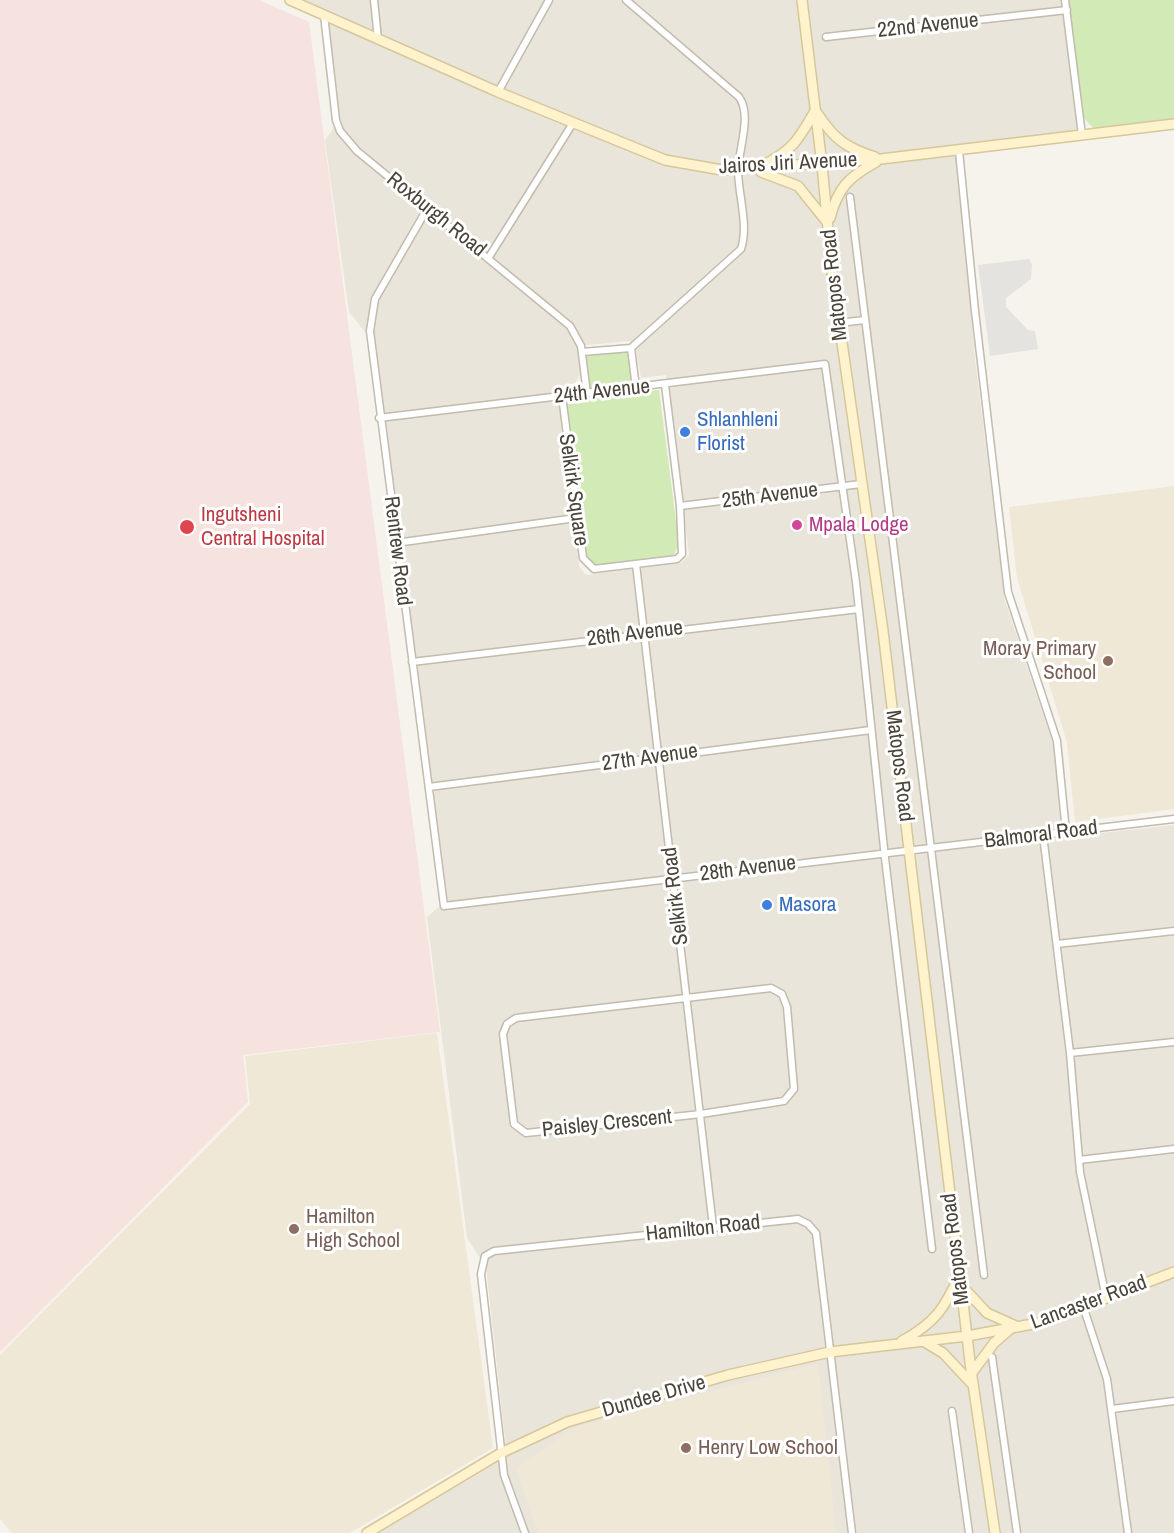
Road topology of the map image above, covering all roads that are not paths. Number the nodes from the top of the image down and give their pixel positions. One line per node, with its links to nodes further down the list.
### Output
1 (290, 0): 8 (main road, Jairos Jiri Avenue)
2 (374, 0): 10 (street)
3 (549, 0): 11 (street)
4 (626, 0): 20 (street)
5 (802, 0): 12 (main road, Matopos Road)
6 (1065, 0): 7 (street)
7 (1067, 10): 9 (street, 22nd Avenue); 15 (street)
8 (324, 14): 10 (main road, Jairos Jiri Avenue); 22 (street, Roxburgh Road)
9 (826, 37)
10 (378, 39): 11 (main road, Jairos Jiri Avenue)
11 (498, 92): 13 (main road, Jairos Jiri Avenue)
12 (815, 111): 17 (main road); 18 (main road, Matopos Road); 19 (main road)
13 (573, 123): 20 (main road, Jairos Jiri Avenue); 24 (street)
14 (1174, 124): 15 (main road, Jairos Jiri Avenue)
15 (1082, 135): 16 (main road, Jairos Jiri Avenue)
16 (959, 151): 17 (main road, Jairos Jiri Avenue); 47 (street)
17 (880, 159): 18 (main road, Jairos Jiri Avenue); 23 (main road)
18 (822, 165): 19 (main road, Jairos Jiri Avenue); 23 (main road, Matopos Road)
19 (755, 170): 20 (main road, Jairos Jiri Avenue); 23 (main road)
20 (738, 171): 27 (street)
21 (850, 197): 25 (street)
22 (428, 209): 24 (street, Roxburgh Road); 33 (street, Rentrew Road)
23 (828, 224): 26 (main road, Matopos Road)
24 (489, 257): 28 (street, Roxburgh Road)
25 (865, 320): 26 (street); 49 (street)
26 (838, 323): 34 (main road, Matopos Road)
27 (630, 348): 28 (street); 30 (street)
28 (582, 352): 31 (street, Roxburgh Road)
29 (665, 385): 30 (street, 24th Avenue); 35 (street, 24th Avenue); 36 (street, Selkirk Square)
30 (636, 388): 31 (street, 24th Avenue)
31 (587, 394): 32 (street, 24th Avenue)
32 (561, 396): 33 (street, 24th Avenue); 37 (street, Selkirk Square)
33 (379, 418): 38 (street, Rentrew Road)
34 (861, 484): 35 (street, 25th Avenue); 50 (main road, Matopos Road)
35 (843, 487): 36 (street, 25th Avenue); 40 (street)
36 (680, 506): 39 (street, Selkirk Square)
37 (576, 518): 38 (street); 39 (street, Selkirk Square)
38 (396, 543): 42 (street, Rentrew Road)
39 (636, 564): 41 (street, Selkirk Road)
40 (859, 609): 41 (street, 26th Avenue); 43 (street)
41 (643, 633): 42 (street, 26th Avenue); 44 (street, Selkirk Road)
42 (412, 662): 45 (street, Rentrew Road)
43 (871, 730): 44 (street, 27th Avenue); 51 (street)
44 (657, 757): 45 (street, 27th Avenue); 52 (street, Selkirk Road)
45 (429, 787): 53 (street, Rentrew Road)
46 (1174, 819): 47 (street, Balmoral Road)
47 (1066, 832): 48 (street, Balmoral Road)
48 (1043, 835): 49 (street, Balmoral Road); 55 (street)
49 (932, 847): 50 (street, Balmoral Road); 66 (street)
50 (909, 849): 51 (street, 28th Avenue); 65 (main road, Matopos Road)
51 (884, 852): 52 (street, 28th Avenue); 63 (street)
52 (674, 878): 53 (street, 28th Avenue); 56 (street, Selkirk Road)
53 (444, 906)
54 (1174, 932): 55 (street)
55 (1057, 944): 58 (street)
56 (688, 997): 59 (street, Selkirk Road); 59 (street, Paisley Crescent); 59 (street, Paisley Crescent)
57 (1174, 1042): 58 (street)
58 (1070, 1053): 61 (street)
59 (701, 1114): 62 (street, Selkirk Road)
60 (1174, 1149): 61 (street)
61 (1079, 1160): 68 (street)
62 (713, 1227): 75 (street, Hamilton Road); 82 (street, Hamilton Road)
63 (932, 1249)
64 (1174, 1272): 68 (main road, Lancaster Road)
65 (960, 1274): 67 (main road, Matopos Road); 74 (main road)
66 (984, 1275)
67 (961, 1285): 70 (main road); 72 (main road, Matopos Road)
68 (1107, 1298): 69 (main road, Lancaster Road)
69 (1084, 1309): 70 (main road, Lancaster Road); 80 (street)
70 (1020, 1328): 71 (main road, Lancaster Road)
71 (1009, 1330): 72 (main road, Lancaster Road); 77 (main road)
72 (967, 1336): 73 (main road, Dundee Drive); 77 (main road, Matopos Road)
73 (923, 1341): 74 (main road, Dundee Drive); 78 (main road)
74 (897, 1344): 75 (main road, Dundee Drive)
75 (830, 1352): 82 (main road, Dundee Drive); 85 (street)
76 (992, 1357): 88 (street)
77 (971, 1374): 78 (main road, Matopos Road)
78 (973, 1385): 87 (main road, Matopos Road)
79 (1174, 1401): 80 (street)
80 (1112, 1409): 89 (street)
81 (952, 1411): 86 (street)
82 (501, 1453): 83 (main road, Dundee Drive); 84 (street)
83 (367, 1533)
84 (525, 1533)
85 (852, 1533)
86 (969, 1533)
87 (995, 1533)
88 (1017, 1533)
89 (1128, 1533)

